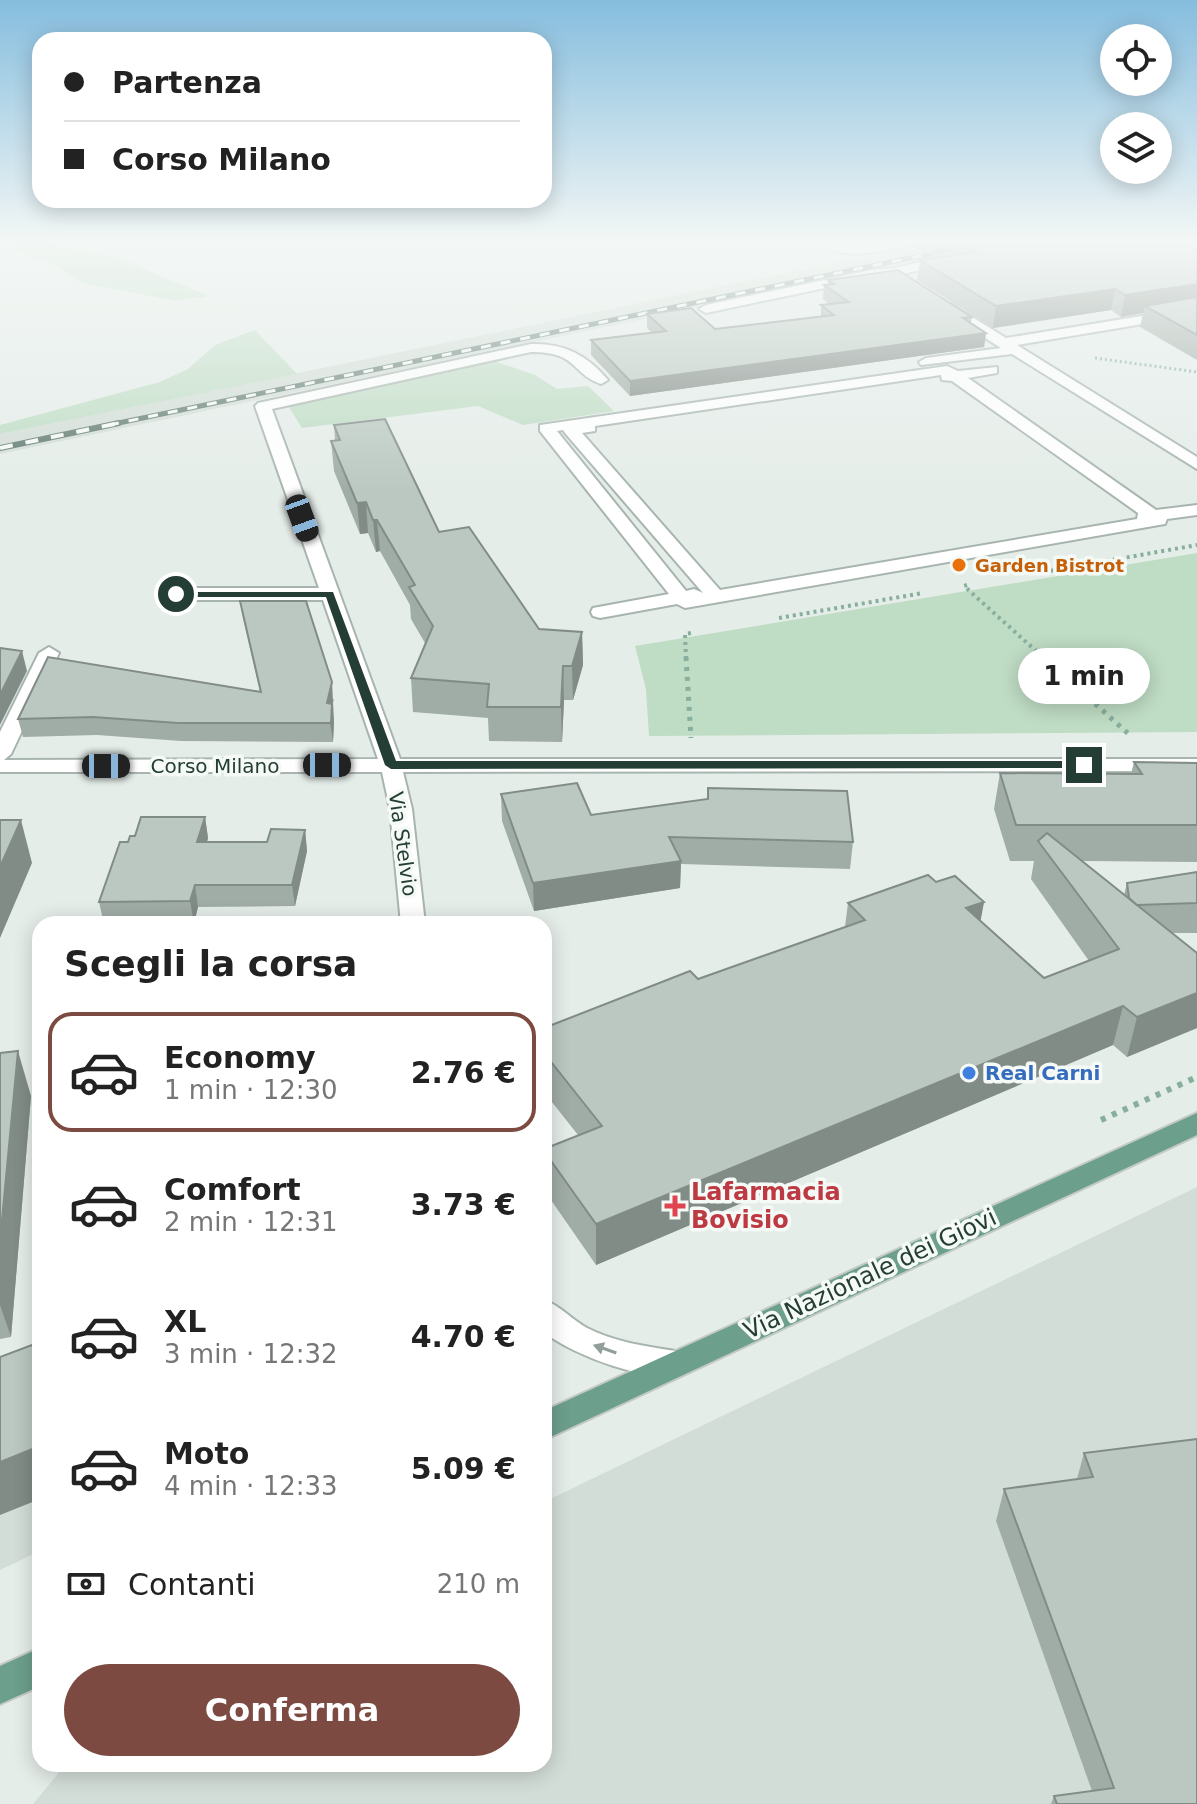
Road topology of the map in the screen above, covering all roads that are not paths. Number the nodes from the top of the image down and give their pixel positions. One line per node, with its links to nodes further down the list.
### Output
1 (973, 324): 3 (street)
2 (1126, 324): 3 (street)
3 (1009, 346): 7 (street); 8 (street)
4 (992, 370): 5 (street)
5 (950, 376): 10 (street); 11 (street); 14 (street)
6 (601, 380): 13 (street, Via Stelvio)
7 (795, 380)
8 (1197, 464)
9 (1197, 510): 10 (street)
10 (1147, 516): 11 (street); 14 (street)
11 (712, 592): 14 (street)
12 (176, 594): 13 (street)
13 (330, 594): 18 (street, Via Stelvio)
14 (681, 598): 15 (street)
15 (600, 612)
16 (49, 653): 17 (street)
17 (0, 754)
18 (391, 765): 19 (street, Corso Milano); 20 (street, Corso Milano); 21 (street, Via Stelvio)
19 (1197, 765)
20 (0, 766)
21 (412, 916)
22 (1197, 1123): 24 (main road, Via Nazionale dei Giovi)
23 (552, 1319): 24 (street, one-way to 23)
24 (675, 1364): 25 (main road, Via Nazionale dei Giovi)
25 (552, 1422)
26 (32, 1670): 27 (main road)
27 (0, 1686)

